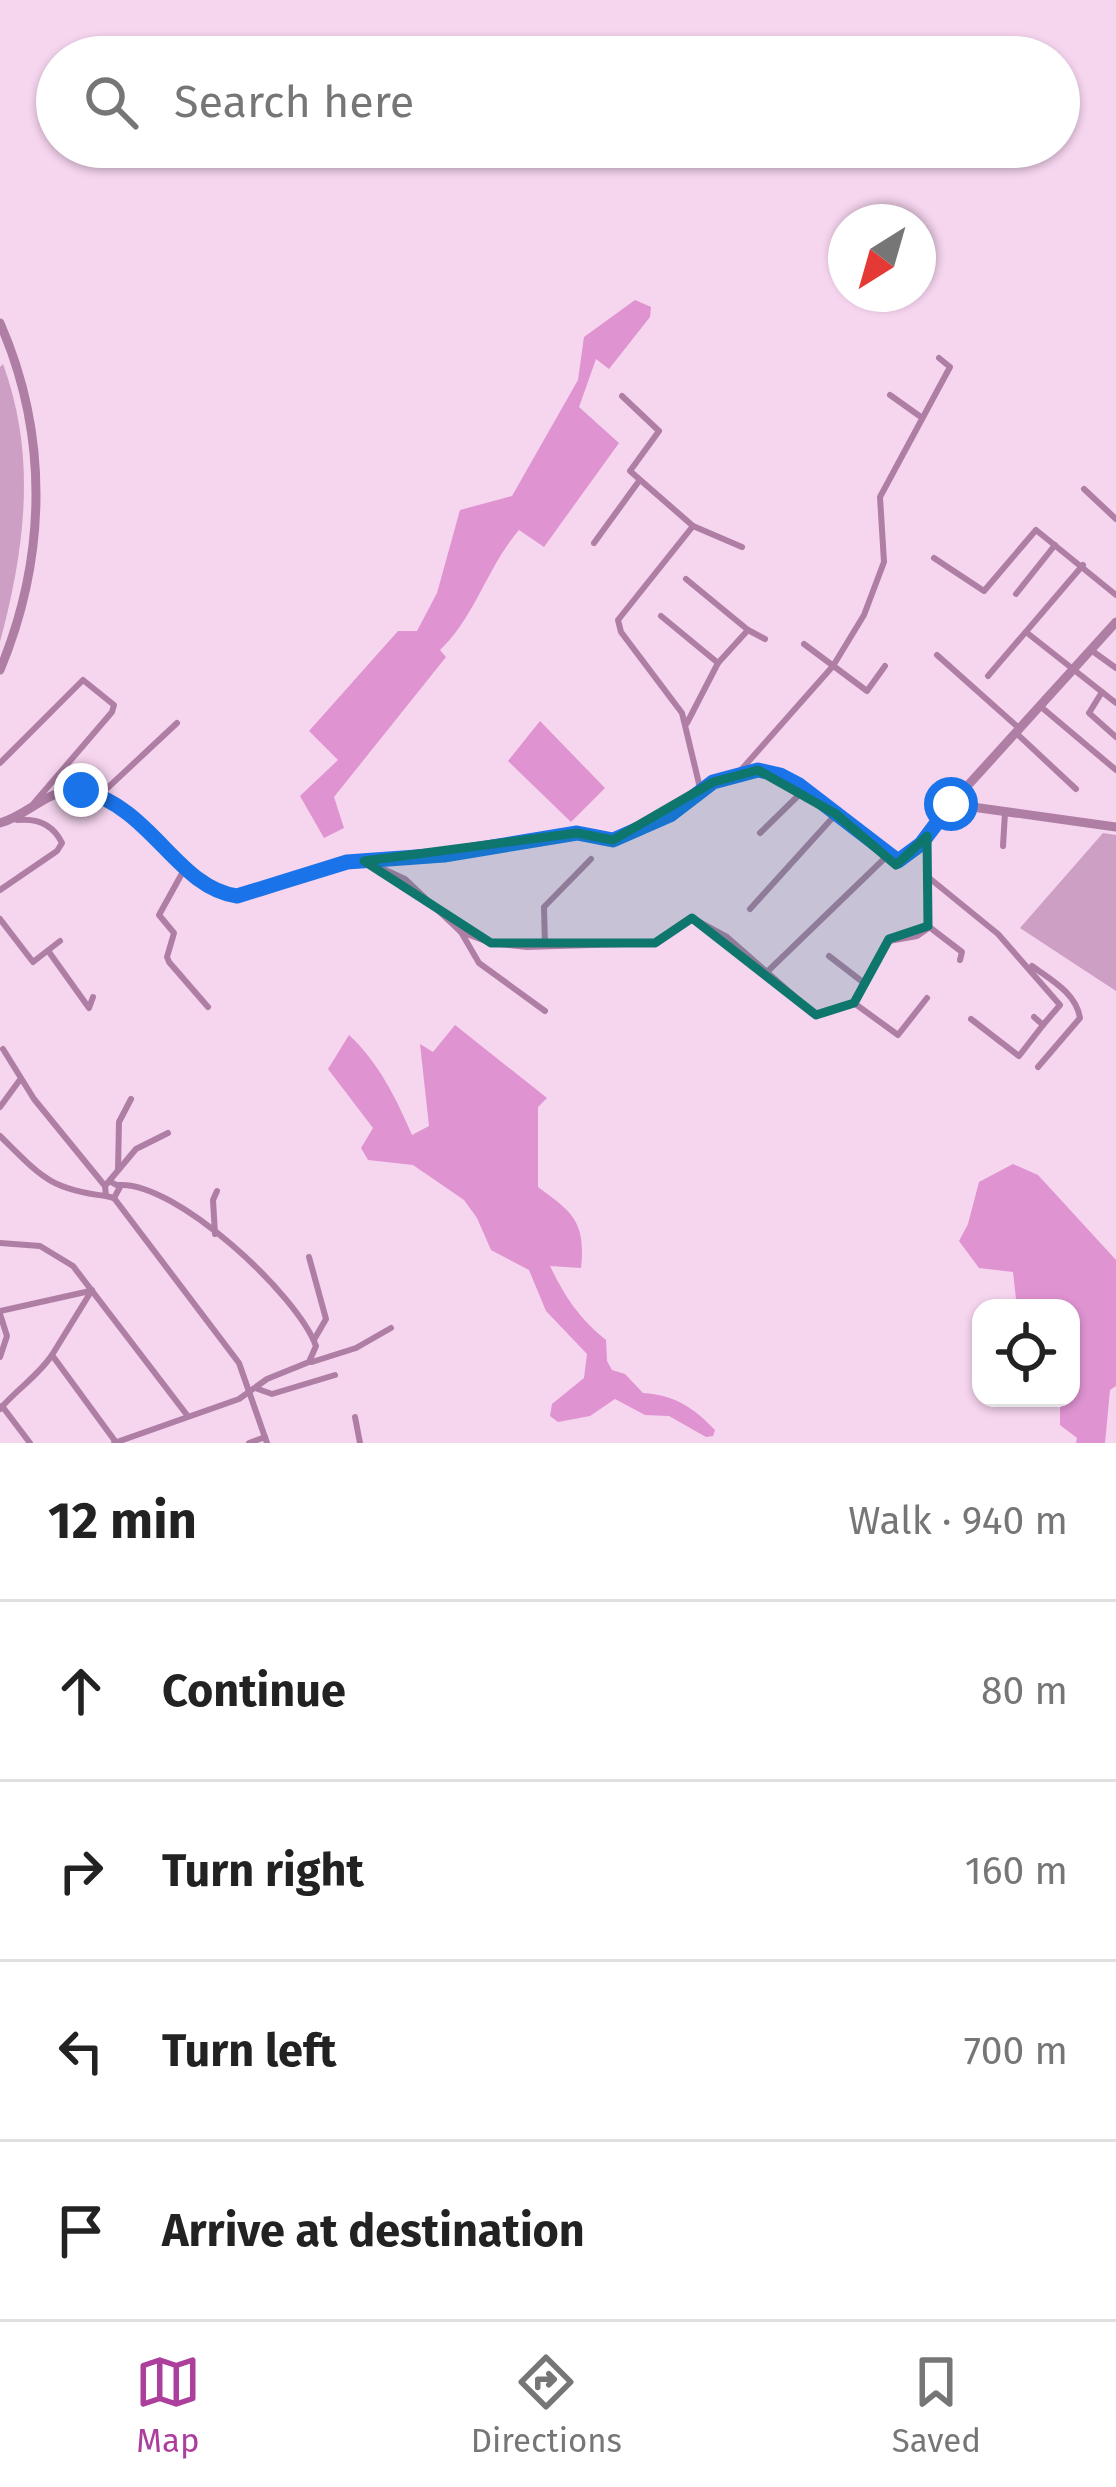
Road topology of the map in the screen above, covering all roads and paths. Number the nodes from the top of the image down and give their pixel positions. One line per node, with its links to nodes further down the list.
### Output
1 (0, 323): 31 (street)
2 (939, 358): 5 (street)
3 (890, 395): 5 (street)
4 (622, 396): 6 (street)
5 (921, 417): 27 (street)
6 (639, 481): 9 (street); 10 (street)
7 (1084, 489): 8 (street)
8 (1116, 519)
9 (693, 526): 12 (street); 37 (street)
10 (594, 542)
11 (1055, 544): 13 (street); 14 (street); 16 (street)
12 (742, 547)
13 (934, 558)
14 (1082, 565): 17 (street); 21 (street)
15 (686, 579): 19 (street)
16 (1016, 594)
17 (1116, 595)
18 (661, 616): 26 (street)
19 (748, 630): 22 (street); 26 (street)
20 (1113, 630): 24 (street)
21 (1026, 632): 29 (street); 32 (street)
22 (765, 640)
23 (805, 644): 27 (street)
24 (1091, 650): 29 (street); 30 (street)
25 (937, 655): 38 (street)
26 (718, 663): 37 (street)
27 (833, 666): 28 (street); 42 (street)
28 (885, 666)
29 (1075, 668): 33 (street); 35 (street)
30 (1116, 668)
31 (0, 670)
32 (988, 676)
33 (1102, 692): 34 (street); 39 (street)
34 (1116, 703)
35 (1040, 706): 38 (street); 41 (street)
36 (177, 723): 46 (street)
37 (687, 723): 45 (street)
38 (1018, 731): 43 (street); 47 (street)
39 (1116, 737)
40 (0, 763): 48 (street)
41 (1116, 770)
42 (739, 773): 44 (street); 45 (street)
43 (1076, 789)
44 (805, 790): 50 (street); 53 (street)
45 (701, 792): 58 (street)
46 (100, 795): 48 (street); 59 (street)
47 (951, 804): 49 (street); 54 (street)
48 (32, 806): 51 (street)
49 (1005, 813): 52 (street); 55 (street)
50 (836, 814): 56 (street); 62 (street)
51 (5, 822): 61 (street)
52 (1116, 827)
53 (760, 833)
54 (927, 836): 56 (street); 60 (street)
55 (1003, 846)
56 (887, 856): 72 (street)
57 (591, 859): 67 (street)
58 (364, 861): 59 (street); 65 (street)
59 (185, 868): 77 (street)
60 (928, 877): 64 (street); 71 (street)
61 (0, 890)
62 (750, 910)
63 (0, 919): 68 (street)
64 (928, 926): 70 (street); 73 (street)
65 (460, 932): 67 (street); 78 (street)
66 (60, 941): 68 (street)
67 (544, 946): 72 (street)
68 (48, 951): 74 (street)
69 (829, 956): 73 (street)
70 (960, 960)
71 (1024, 960): 81 (street); 83 (street)
72 (769, 970): 76 (street)
73 (864, 983): 76 (street)
74 (93, 998)
75 (928, 998): 76 (street)
76 (854, 1003)
77 (208, 1007)
78 (545, 1011)
79 (1034, 1017): 81 (street)
80 (970, 1018): 81 (street)
81 (1043, 1024)
82 (3, 1049): 84 (street)
83 (1038, 1067)
84 (20, 1080): 86 (street); 90 (street)
85 (131, 1099): 89 (street)
86 (0, 1107)
87 (168, 1133): 89 (street)
88 (0, 1136): 90 (street)
89 (118, 1172): 90 (street)
90 (111, 1189): 92 (street); 103 (street)
91 (217, 1191): 92 (street)
92 (215, 1234): 98 (street)
93 (0, 1243): 95 (street)
94 (309, 1257): 98 (street)
95 (92, 1290): 96 (street); 99 (street); 105 (street)
96 (0, 1312): 100 (street)
97 (391, 1328): 101 (street)
98 (314, 1339): 101 (street)
99 (52, 1354): 104 (street); 109 (street)
100 (0, 1357)
101 (309, 1363): 103 (street)
102 (335, 1375): 103 (street)
103 (254, 1391): 105 (street); 107 (street)
104 (1, 1406): 108 (street)
105 (188, 1416): 109 (street)
106 (355, 1417): 111 (street)
107 (266, 1440): 110 (street)
108 (30, 1443)
109 (115, 1443)
110 (249, 1443)
111 (360, 1443)

